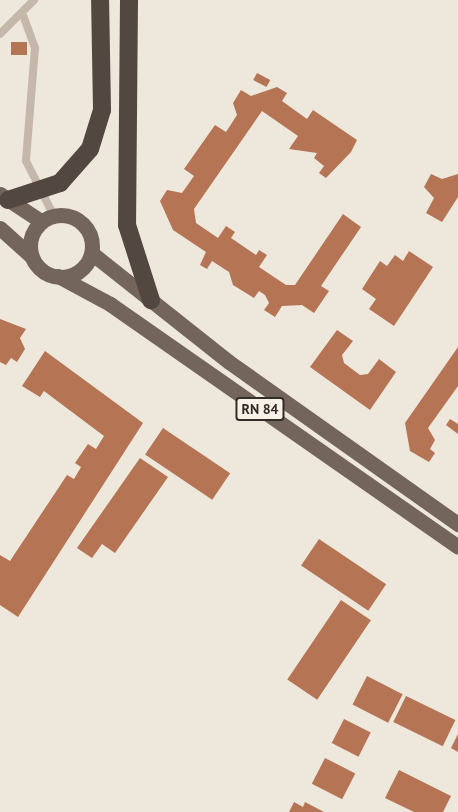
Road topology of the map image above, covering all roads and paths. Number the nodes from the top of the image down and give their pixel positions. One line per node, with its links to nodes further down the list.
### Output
1 (34, 0): 4 (lane)
2 (100, 0): 6 (highway)
3 (129, 0): 13 (highway)
4 (23, 15): 5 (lane); 6 (lane)
5 (0, 34)
6 (40, 193): 7 (highway); 8 (lane)
7 (4, 197): 8 (main road)
8 (46, 218): 10 (main road); 11 (main road)
9 (0, 228): 11 (main road)
10 (94, 255): 12 (main road); 13 (main road, RN 84)
11 (32, 257): 12 (main road)
12 (58, 276): 15 (main road, RN 84)
13 (151, 300): 14 (main road, RN 84)
14 (347, 447): 15 (main road); 16 (main road, RN 84)
15 (336, 462): 17 (main road, RN 84)
16 (458, 524)
17 (458, 547)

